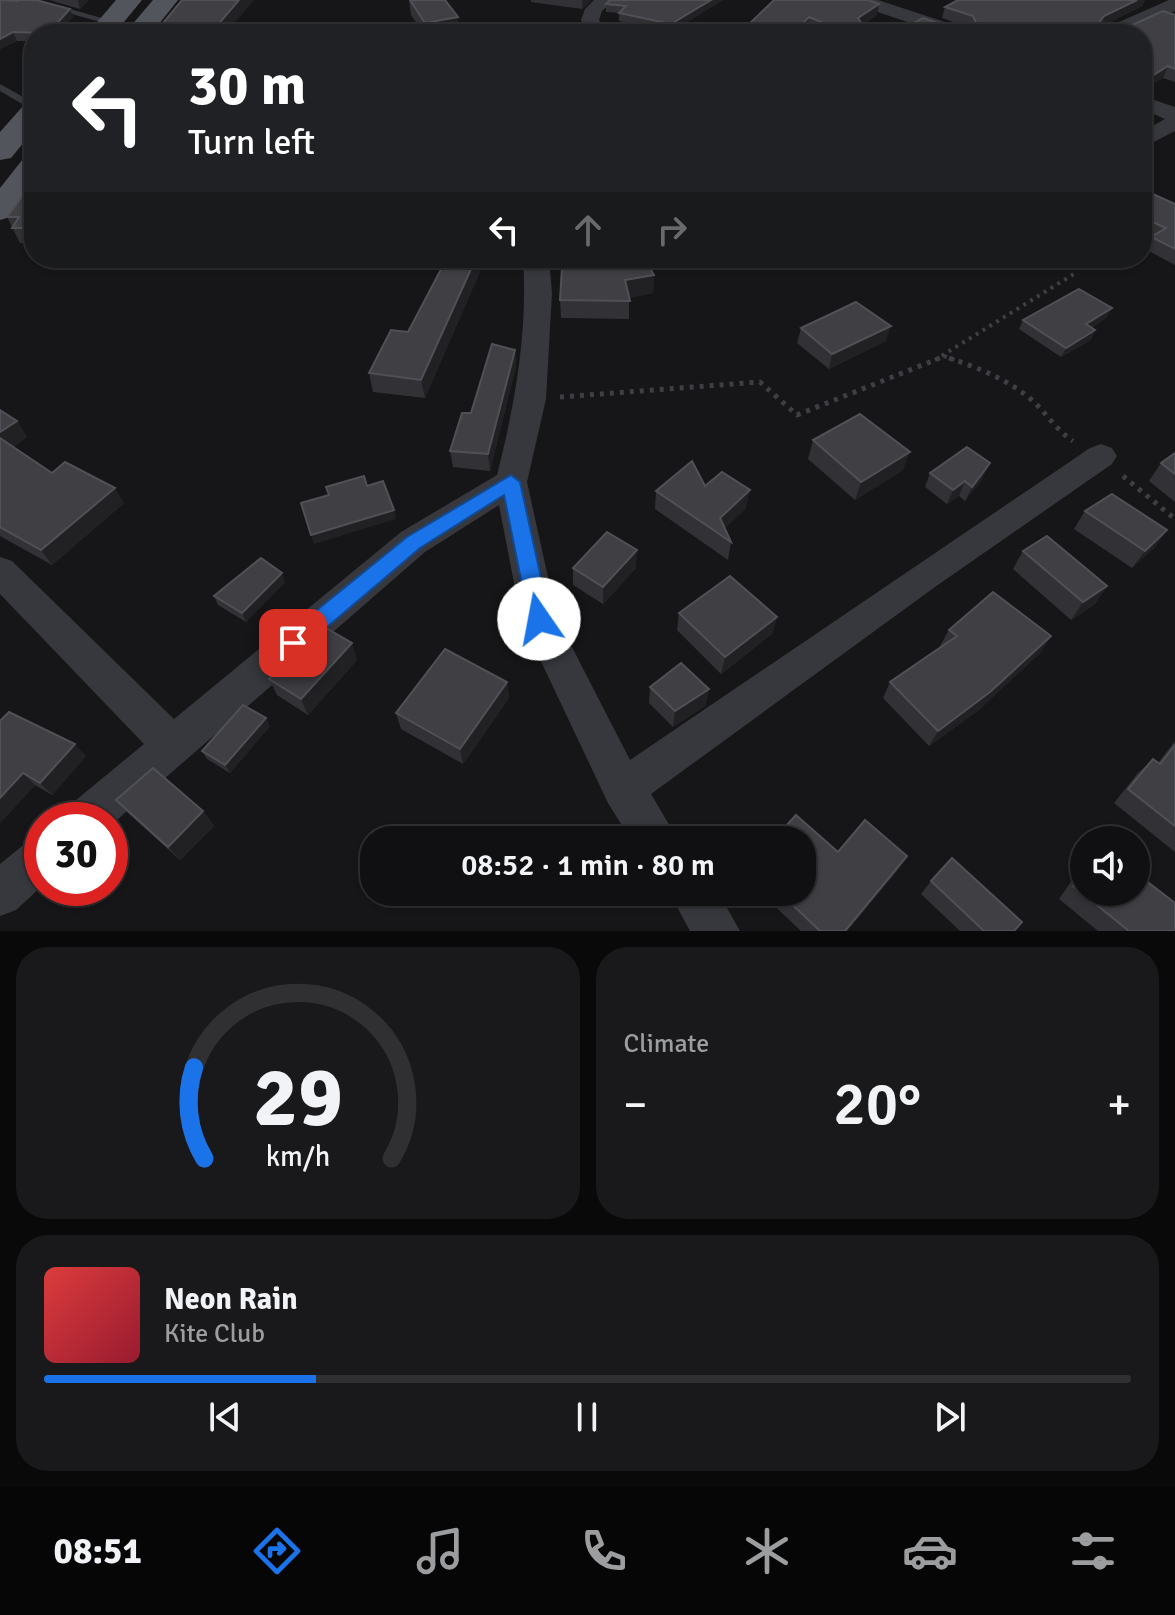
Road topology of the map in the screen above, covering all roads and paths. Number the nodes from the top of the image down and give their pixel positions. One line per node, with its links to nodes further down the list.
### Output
1 (27, 0): 7 (lane)
2 (130, 0): 8 (main road)
3 (166, 0): 9 (main road)
4 (605, 0): 10 (street)
5 (860, 0): 11 (street)
6 (1171, 10): 12 (street)
7 (95, 24)
8 (109, 24)
9 (146, 24)
10 (592, 24)
11 (932, 24)
12 (1134, 24)
13 (0, 87): 14 (lane)
14 (24, 103)
15 (1152, 106): 16 (street)
16 (1175, 115)
17 (24, 121): 20 (main road)
18 (1175, 122): 19 (street)
19 (1152, 135)
20 (0, 151)
21 (24, 179): 22 (main road)
22 (0, 210)
23 (537, 268): 26 (street)
24 (1080, 268): 25 (path)
25 (944, 356): 26 (path); 27 (path)
26 (531, 399): 28 (street)
27 (1101, 456): 29 (path); 32 (street)
28 (511, 482): 31 (street); 32 (street)
29 (1175, 519)
30 (0, 571): 31 (street)
31 (172, 744): 33 (street)
32 (623, 789): 34 (street)
33 (106, 802)
34 (647, 826)
35 (24, 873): 36 (street)
36 (0, 894)
37 (700, 906): 38 (street)
38 (717, 931)

